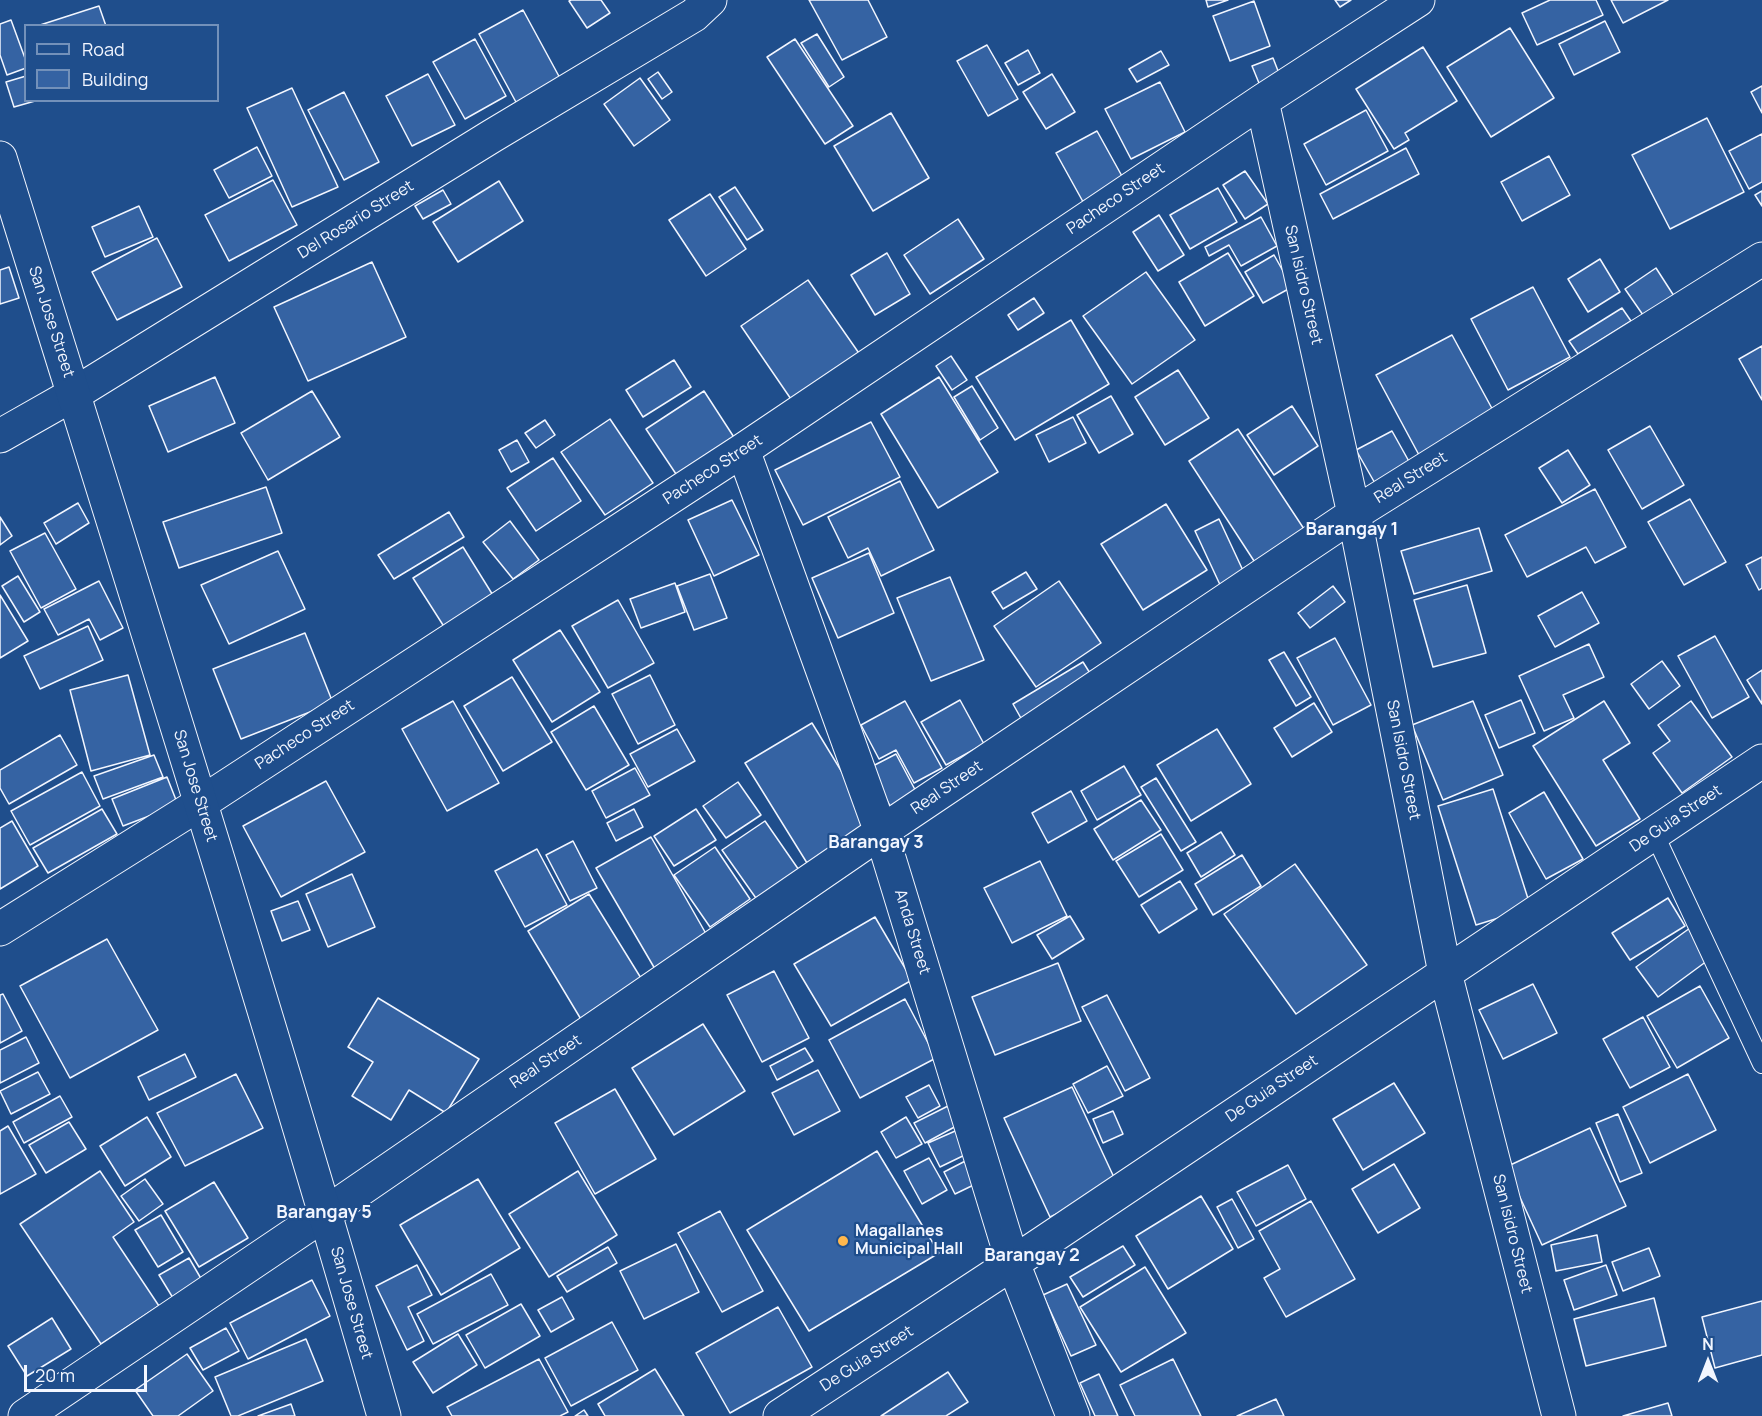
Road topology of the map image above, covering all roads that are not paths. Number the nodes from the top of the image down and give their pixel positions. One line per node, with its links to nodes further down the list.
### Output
1 (710, 0): 6 (street, Del Rosario Street)
2 (1418, 0): 3 (street, Pacheco Street)
3 (1262, 101): 8 (street, Pacheco Street); 9 (street, San Isidro Street)
4 (0, 158): 6 (street, San Jose Street)
5 (1762, 259): 9 (street, Real Street)
6 (74, 394): 7 (street, Del Rosario Street); 11 (street, San Jose Street)
7 (0, 436)
8 (743, 450): 11 (street, Pacheco Street); 12 (street, Anda Street)
9 (1354, 514): 12 (street, Real Street); 15 (street, San Isidro Street)
10 (1762, 761): 13 (street, De Guia Street)
11 (201, 803): 14 (street, Pacheco Street); 17 (street, San Jose Street)
12 (881, 832): 17 (street, Real Street); 18 (street, Anda Street)
13 (1654, 833): 15 (street, De Guia Street); 16 (lane)
14 (0, 929)
15 (1445, 973): 18 (street, De Guia Street); 23 (street, San Isidro Street)
16 (1762, 1064)
17 (326, 1213): 19 (street, Real Street); 20 (street, San Jose Street)
18 (1013, 1263): 21 (street, De Guia Street); 22 (street, Anda Street)
19 (25, 1416)
20 (384, 1416)
21 (780, 1416)
22 (1073, 1416)
23 (1559, 1416)

